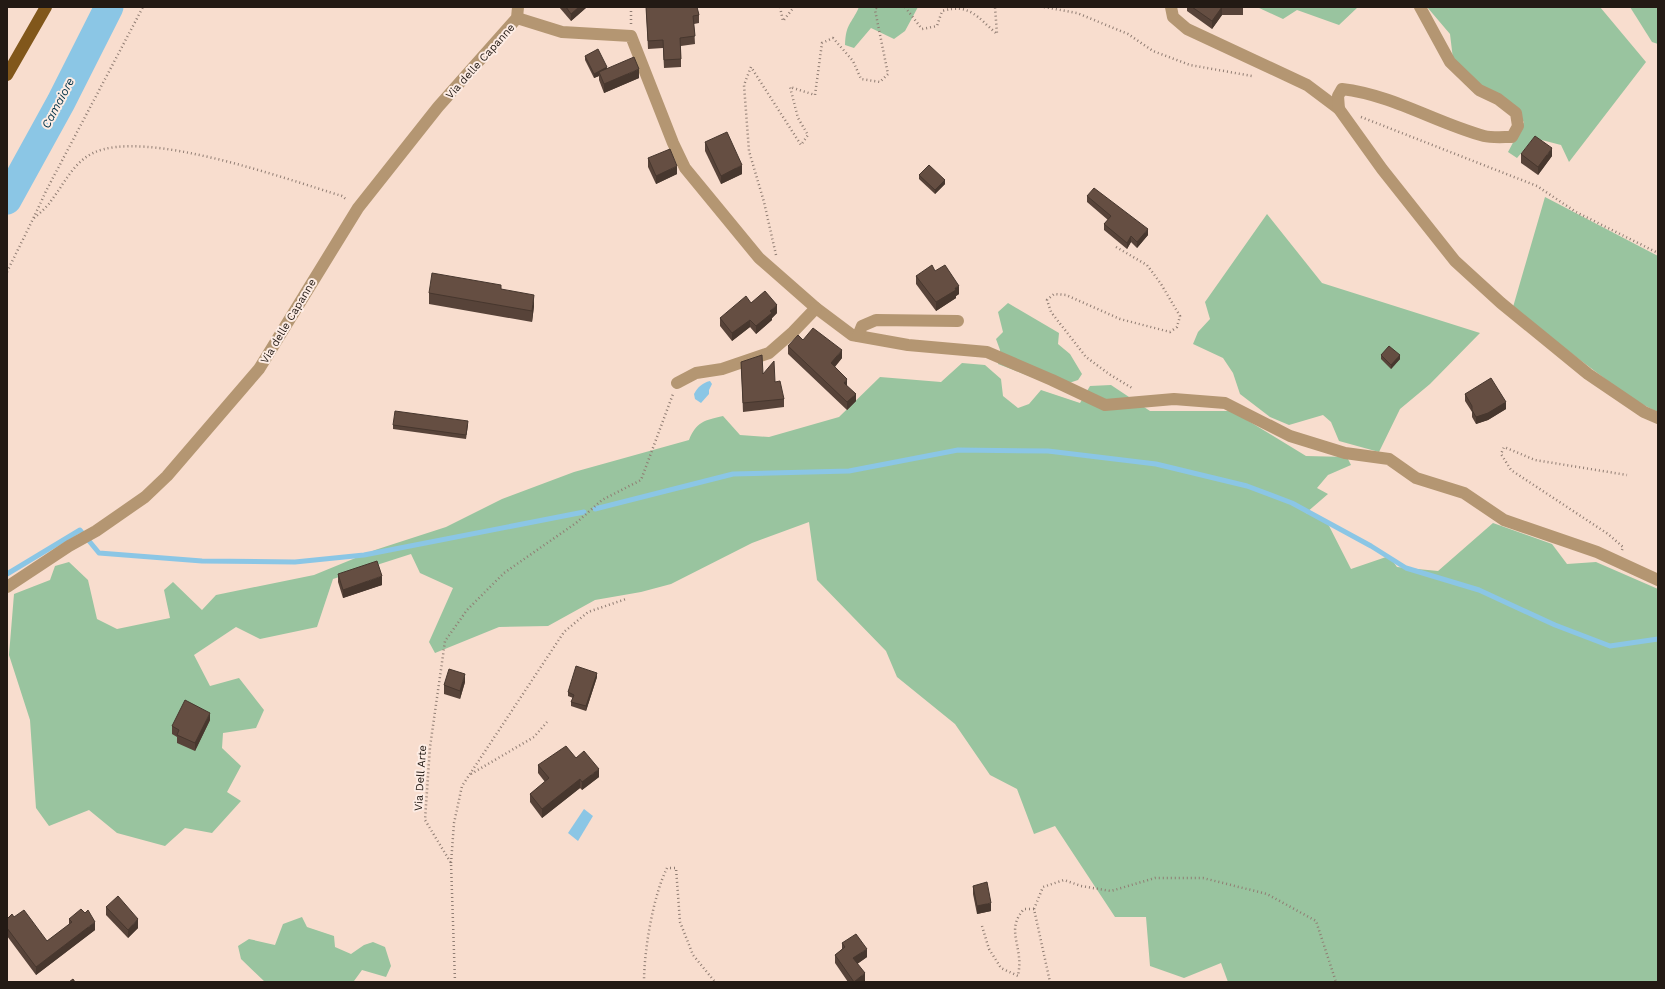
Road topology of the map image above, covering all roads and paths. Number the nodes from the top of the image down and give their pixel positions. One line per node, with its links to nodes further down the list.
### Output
1 (46, 7): 12 (main road)
2 (143, 7): 15 (path)
3 (780, 7): 4 (path)
4 (794, 7)
5 (877, 7): 17 (path)
6 (904, 7): 10 (path)
7 (995, 7): 10 (path)
8 (1171, 7): 13 (street)
9 (1420, 7): 13 (street)
10 (967, 8)
11 (518, 13): 14 (street, Via delle Capanne); 17 (street)
12 (7, 75)
13 (1339, 109): 24 (street)
14 (358, 208): 15 (path); 28 (street, Via delle Capanne)
15 (34, 218): 18 (path)
16 (1116, 247): 23 (path)
17 (771, 269): 19 (street)
18 (7, 272)
19 (816, 308): 21 (street); 22 (street)
20 (958, 321): 21 (street)
21 (858, 336): 23 (street)
22 (677, 383): 32 (path, Via Dell Arte)
23 (1149, 402): 26 (street)
24 (1658, 418)
25 (1627, 475): 26 (path)
26 (1619, 562): 27 (street)
27 (1658, 580)
28 (7, 587)
29 (626, 599): 31 (path)
30 (547, 722): 31 (path)
31 (469, 775): 32 (path)
32 (451, 864): 35 (path, Via Dell Arte)
33 (1034, 910): 34 (path); 38 (path); 39 (path)
34 (982, 926)
35 (455, 982)
36 (644, 982): 37 (path)
37 (715, 982)
38 (1050, 982)
39 (1336, 982)

